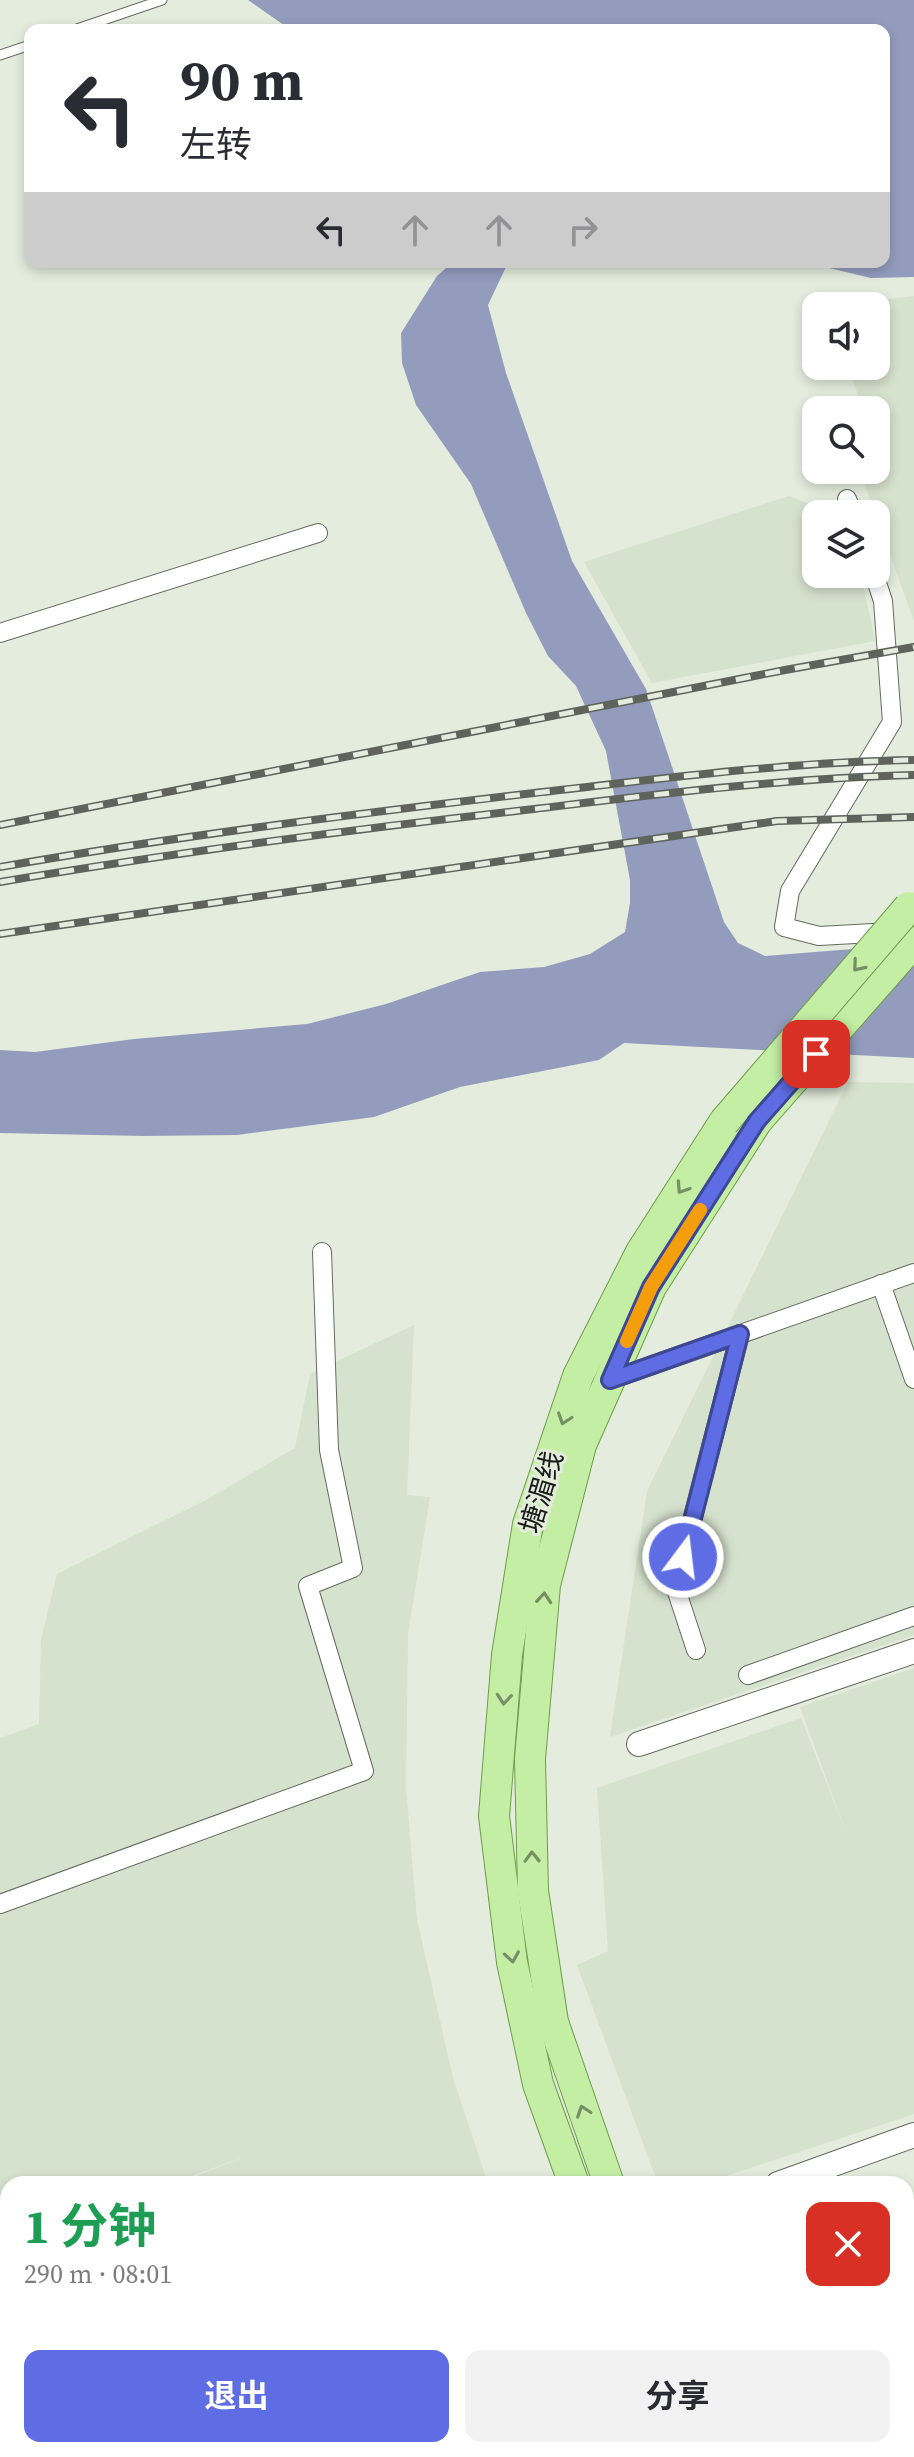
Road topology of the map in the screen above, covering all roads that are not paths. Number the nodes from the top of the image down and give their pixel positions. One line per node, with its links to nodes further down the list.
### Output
1 (162, 0): 2 (lane)
2 (92, 24)
3 (24, 47): 4 (lane)
4 (0, 55)
5 (318, 533): 7 (street)
6 (879, 588): 8 (street)
7 (0, 633)
8 (912, 912): 23 (main road, 塘湄线, one-way to 23, bridge)
9 (914, 942): 15 (main road)
10 (322, 1252): 21 (street)
11 (914, 1273): 12 (street)
12 (881, 1284): 13 (street); 14 (street)
13 (740, 1334): 15 (street); 17 (street)
14 (914, 1379)
15 (610, 1380): 24 (main road, one-way to 15)
16 (914, 1616): 19 (street)
17 (696, 1650)
18 (914, 1651): 20 (street)
19 (748, 1675)
20 (639, 1744)
21 (0, 1904)
22 (914, 2135): 25 (street)
23 (571, 2176)
24 (606, 2176)
25 (800, 2176)

